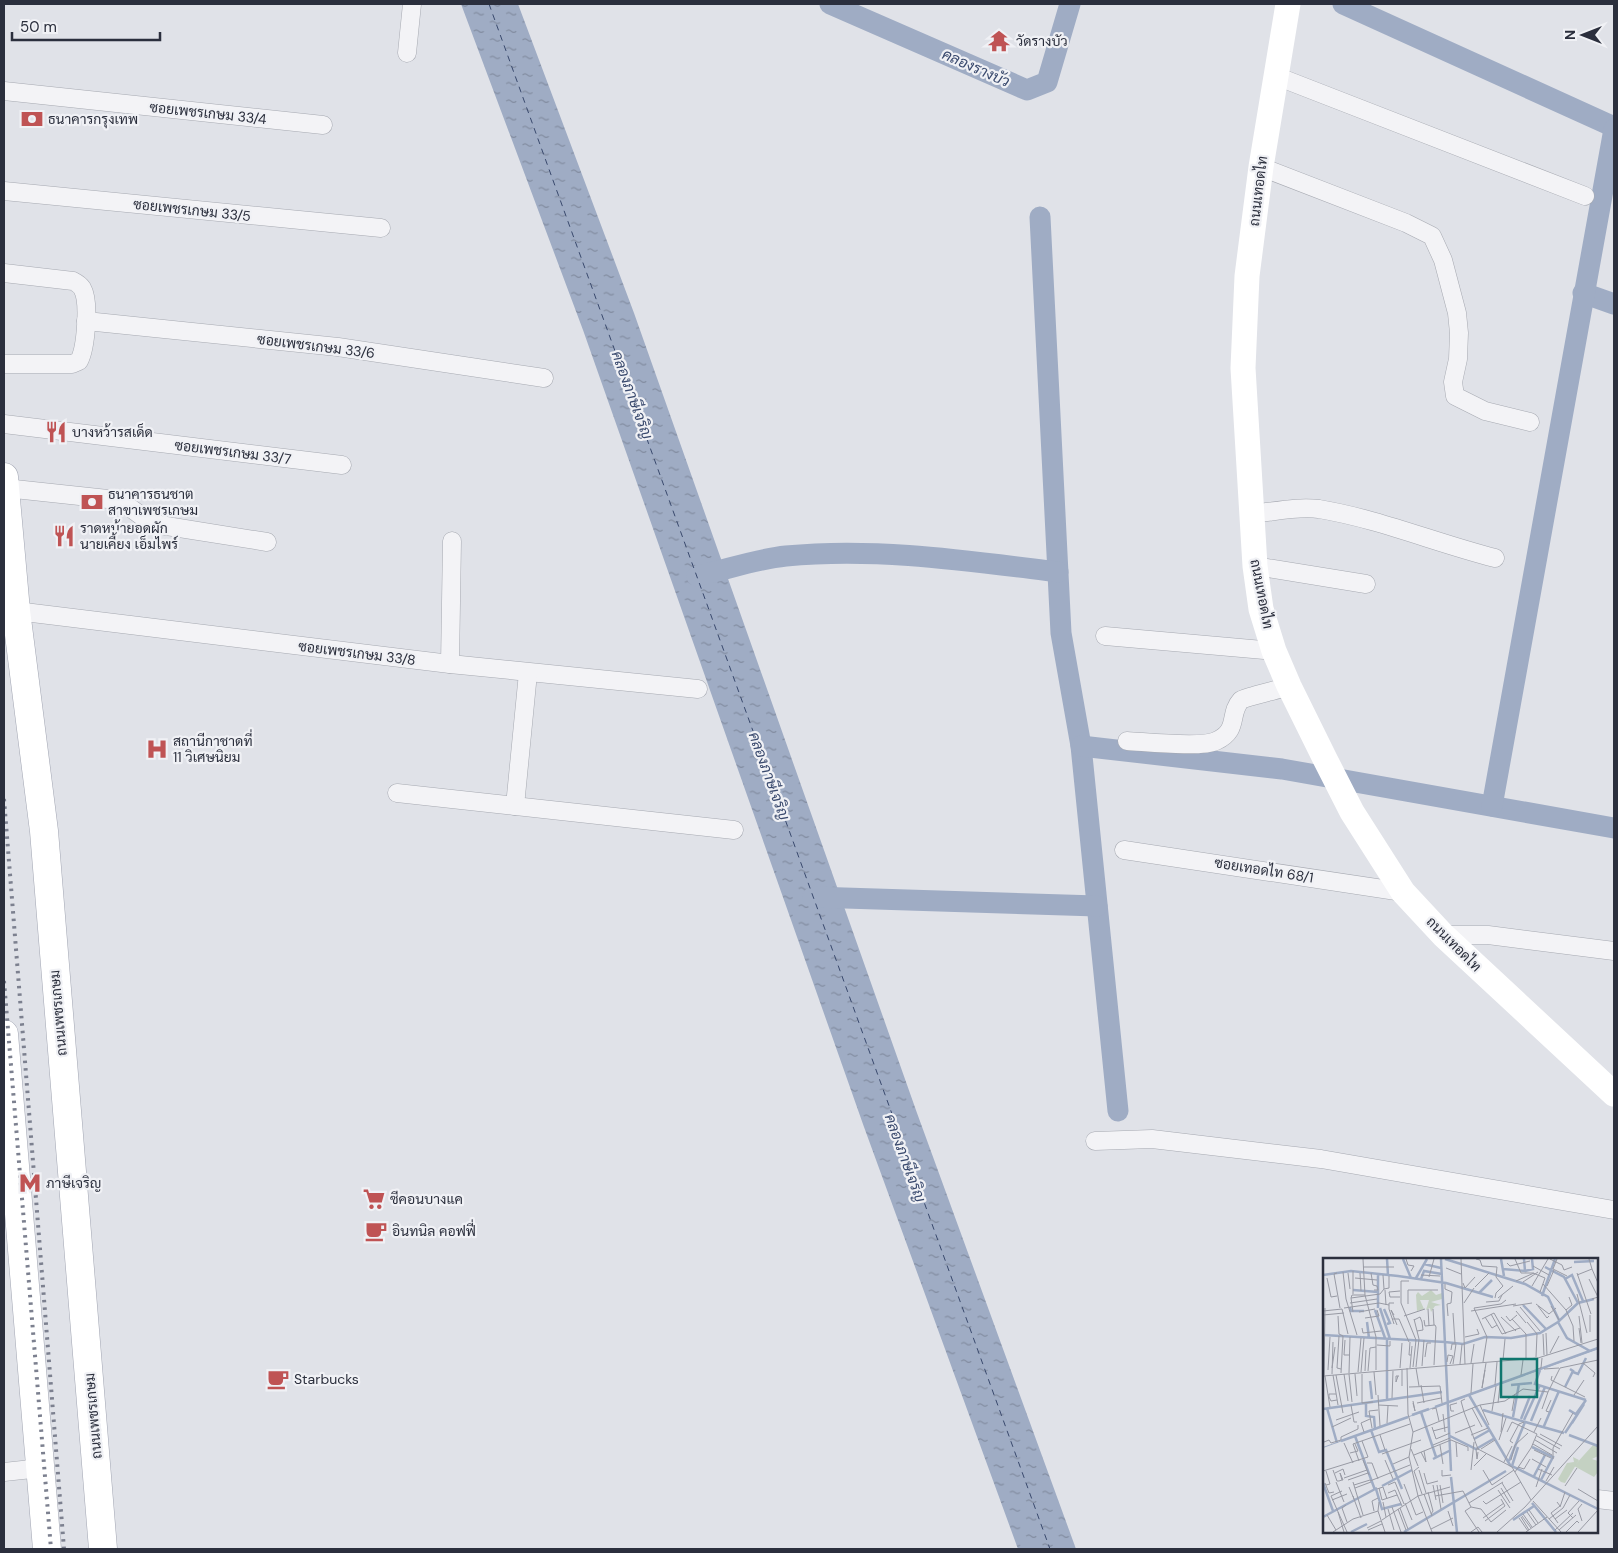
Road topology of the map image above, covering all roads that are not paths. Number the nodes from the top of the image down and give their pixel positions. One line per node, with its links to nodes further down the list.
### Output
1 (412, 4): 3 (street)
2 (1288, 4): 4 (main road, ถนนเทอดไท)
3 (407, 53)
4 (1276, 76): 7 (main road, ถนนเทอดไท); 9 (street)
5 (4, 91): 6 (street, ซอยเพชรเกษม 33/4)
6 (323, 125)
7 (1261, 167): 15 (street); 19 (main road, ถนนเทอดไท)
8 (4, 191): 10 (street, ซอยเพชรเกษม 33/5)
9 (1585, 196)
10 (381, 228)
11 (4, 273): 12 (street)
12 (86, 320): 13 (street); 14 (street, ซอยเพชรเกษม 33/6)
13 (4, 364)
14 (544, 378)
15 (1530, 422)
16 (4, 424): 17 (street, ซอยเพชรเกษม 33/7)
17 (342, 465)
18 (4, 483): 21 (street); 25 (main road, ถนนเพชรเกษม)
19 (1251, 514): 22 (street); 23 (main road, ถนนเทอดไท)
20 (452, 541): 28 (street)
21 (267, 542)
22 (1495, 558)
23 (1255, 566): 24 (street); 27 (main road, ถนนเทอดไท)
24 (1366, 584)
25 (16, 611): 28 (street, ซอยเพชรเกษม 33/8); 49 (main road, ถนนเพชรเกษม)
26 (1105, 636): 27 (street)
27 (1274, 651): 30 (main road, ถนนเทอดไท)
28 (450, 664): 29 (street, ซอยเพชรเกษม 33/8)
29 (528, 673): 31 (street, ซอยเพชรเกษม 33/8); 34 (street)
30 (1289, 686): 32 (street); 37 (main road, ถนนเทอดไท)
31 (698, 689)
32 (1127, 741)
33 (397, 793): 34 (street)
34 (515, 806): 35 (street)
35 (734, 830)
36 (1124, 850): 37 (street, ซอยเทอดไท 68/1)
37 (1403, 892): 38 (main road, ถนนเทอดไท)
38 (1443, 935): 39 (street); 41 (main road, ถนนเทอดไท)
39 (1614, 951)
40 (4, 1034): 44 (main road)
41 (1614, 1094)
42 (1095, 1140): 43 (street)
43 (1614, 1210)
44 (40, 1468): 45 (street); 48 (main road)
45 (4, 1472)
46 (1598, 1499): 47 (street)
47 (1614, 1501)
48 (47, 1549)
49 (104, 1549)

